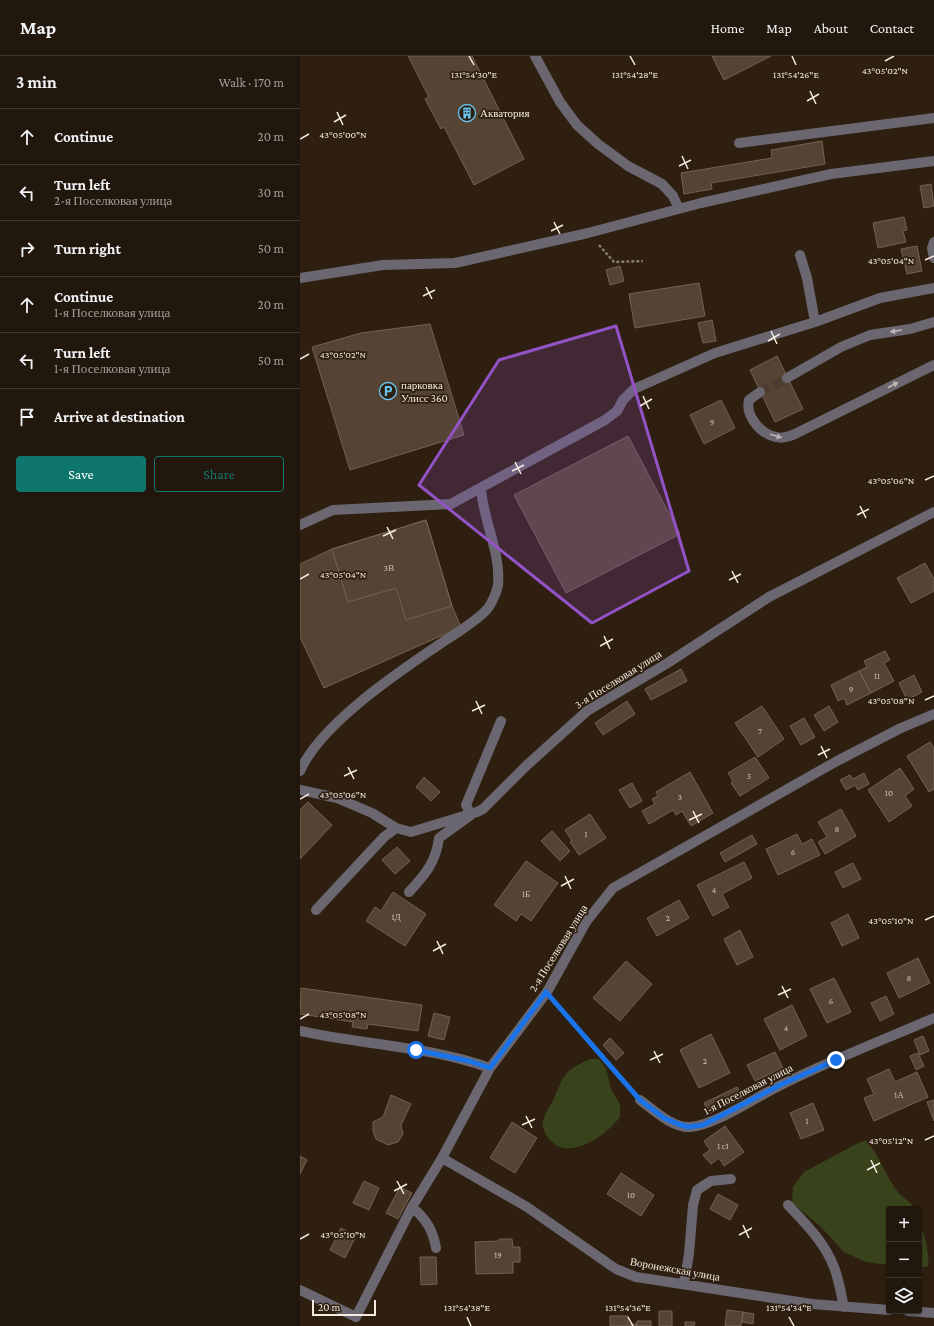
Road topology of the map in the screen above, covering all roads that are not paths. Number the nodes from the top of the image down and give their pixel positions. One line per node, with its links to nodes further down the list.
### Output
1 (535, 56): 5 (street)
2 (934, 118): 3 (street)
3 (739, 143)
4 (934, 162): 5 (street)
5 (679, 209): 9 (street)
6 (934, 242): 8 (street)
7 (800, 255): 11 (street)
8 (934, 258)
9 (300, 278)
10 (934, 288): 11 (street)
11 (815, 322): 16 (street)
12 (934, 322): 14 (street, one-way to 14)
13 (934, 365): 15 (street, one-way to 13)
14 (787, 378)
15 (760, 392)
16 (481, 488): 18 (street); 21 (street)
17 (934, 512): 23 (street, 3-я Поселковая улица)
18 (300, 525)
19 (934, 714): 29 (street, 2-я Поселковая улица)
20 (501, 721): 23 (street)
21 (300, 770)
22 (300, 790): 24 (street, 3-я Поселковая улица)
23 (471, 815): 24 (street, 3-я Поселковая улица); 25 (street)
24 (396, 828): 26 (street)
25 (409, 892)
26 (316, 910)
27 (934, 1018): 30 (street, 1-я Поселковая улица)
28 (300, 1031): 29 (street)
29 (490, 1068): 31 (street, 2-я Поселковая улица)
30 (640, 1100)
31 (442, 1158): 34 (street, 2-я Поселковая улица); 36 (street, Воронежская улица)
32 (731, 1179): 36 (street)
33 (788, 1205): 38 (street)
34 (412, 1207): 35 (street); 42 (street, 2-я Поселковая улица)
35 (436, 1248)
36 (684, 1283): 38 (street, Воронежская улица)
37 (301, 1293): 42 (street)
38 (844, 1307): 39 (street, Воронежская улица)
39 (886, 1310)
40 (922, 1312): 41 (street)
41 (934, 1313)
42 (357, 1321)

